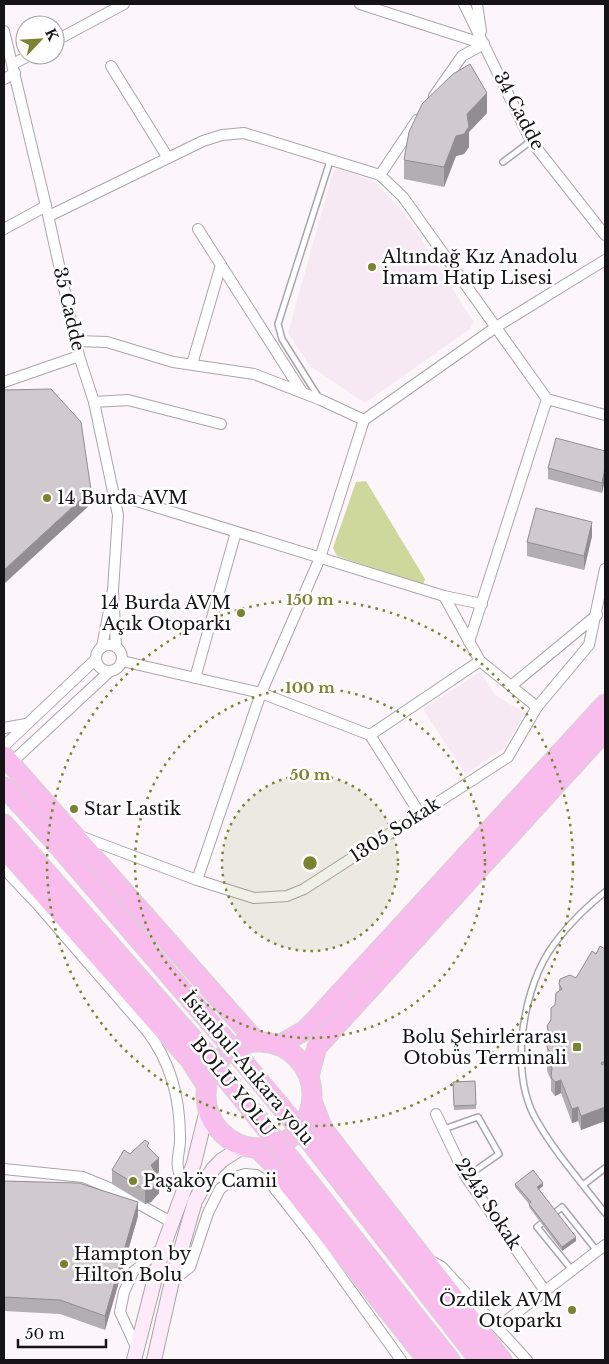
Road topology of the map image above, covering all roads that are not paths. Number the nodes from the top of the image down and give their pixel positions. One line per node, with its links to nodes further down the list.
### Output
1 (124, 4): 6 (street)
2 (360, 4): 7 (street)
3 (464, 4): 7 (street, 34 Cadde)
4 (476, 4): 7 (street)
5 (4, 31): 10 (street, 35 Cadde)
6 (65, 36)
7 (484, 44): 12 (street, 34 Cadde); 16 (street)
8 (19, 65): 10 (street)
9 (111, 66): 13 (street)
10 (14, 69): 11 (street); 17 (street, 35 Cadde)
11 (4, 79)
12 (531, 141): 15 (lane); 20 (street, 34 Cadde)
13 (168, 158): 14 (street); 17 (street)
14 (331, 158): 16 (street); 30 (lane)
15 (503, 162)
16 (380, 174): 23 (street)
17 (48, 211): 18 (street); 24 (street, 35 Cadde)
18 (4, 229)
19 (198, 230): 22 (street)
20 (605, 235)
21 (604, 263): 23 (street)
22 (221, 266): 26 (street); 28 (street)
23 (496, 327): 29 (street); 33 (street)
24 (76, 341): 25 (street, 35 Cadde); 26 (street)
25 (79, 356): 27 (street); 31 (street, 35 Cadde)
26 (192, 364): 28 (street)
27 (4, 382)
28 (302, 392): 30 (street)
29 (547, 399): 32 (street); 41 (street)
30 (321, 400): 33 (street)
31 (94, 402): 34 (street); 35 (street, 35 Cadde)
32 (605, 415)
33 (364, 420): 37 (street)
34 (221, 424)
35 (114, 494): 36 (street); 39 (street, 35 Cadde)
36 (236, 532): 37 (street); 50 (street)
37 (320, 558): 40 (street); 52 (street)
38 (605, 569): 42 (street, 1305 Sokak)
39 (113, 590): 44 (street); 45 (street)
40 (444, 596): 41 (street); 43 (street)
41 (482, 604): 43 (street)
42 (597, 615): 51 (street); 54 (street, 1305 Sokak)
43 (469, 642): 48 (street)
44 (102, 646): 45 (street); 46 (street)
45 (116, 646): 47 (street)
46 (96, 659): 49 (street); 55 (street)
47 (122, 661): 49 (street); 50 (street)
48 (480, 661): 51 (street); 58 (street)
49 (110, 672): 59 (street)
50 (195, 678): 52 (street)
51 (511, 686): 54 (street)
52 (261, 693): 58 (street); 66 (street)
53 (605, 704): 69 (highway)
54 (537, 707): 61 (street, 1305 Sokak)
55 (26, 724): 56 (street); 59 (street)
56 (4, 728)
57 (605, 731): 70 (highway)
58 (370, 735): 61 (street)
59 (6, 755): 63 (highway)
60 (4, 787): 96 (highway, İstanbul-Ankara yolu, bridge)
61 (420, 814): 66 (street, 1305 Sokak)
62 (4, 824): 95 (highway, BOLU YOLU, bridge)
63 (74, 834): 66 (street, 1305 Sokak); 68 (highway)
64 (4, 849): 71 (highway)
65 (4, 869): 81 (street)
66 (197, 880)
67 (605, 892): 80 (lane)
68 (256, 1041): 69 (highway); 71 (highway)
69 (279, 1045): 70 (highway)
70 (308, 1076): 72 (highway)
71 (206, 1085): 73 (highway)
72 (312, 1101): 76 (highway); 86 (highway)
73 (207, 1110): 76 (highway); 81 (main road)
74 (436, 1114): 75 (street, 2243 Sokak)
75 (444, 1129): 79 (street, 2243 Sokak); 79 (lane)
76 (250, 1147): 88 (main road); 94 (highway)
77 (605, 1168): 80 (lane)
78 (4, 1169): 83 (street)
79 (466, 1177): 89 (street, 2243 Sokak)
80 (583, 1185): 82 (lane)
81 (184, 1190): 83 (main road)
82 (605, 1213)
83 (173, 1223): 84 (main road)
84 (163, 1247): 91 (main road); 91 (street)
85 (601, 1248): 87 (street); 87 (lane)
86 (424, 1257): 90 (street); 97 (highway)
87 (572, 1270): 89 (street)
88 (172, 1281): 92 (main road); 93 (street)
89 (545, 1291): 90 (street)
90 (498, 1327): 98 (street)
91 (136, 1355)
92 (154, 1360)
93 (401, 1360)
94 (427, 1360)
95 (450, 1360)
96 (479, 1360)
97 (502, 1360)
98 (527, 1360)

